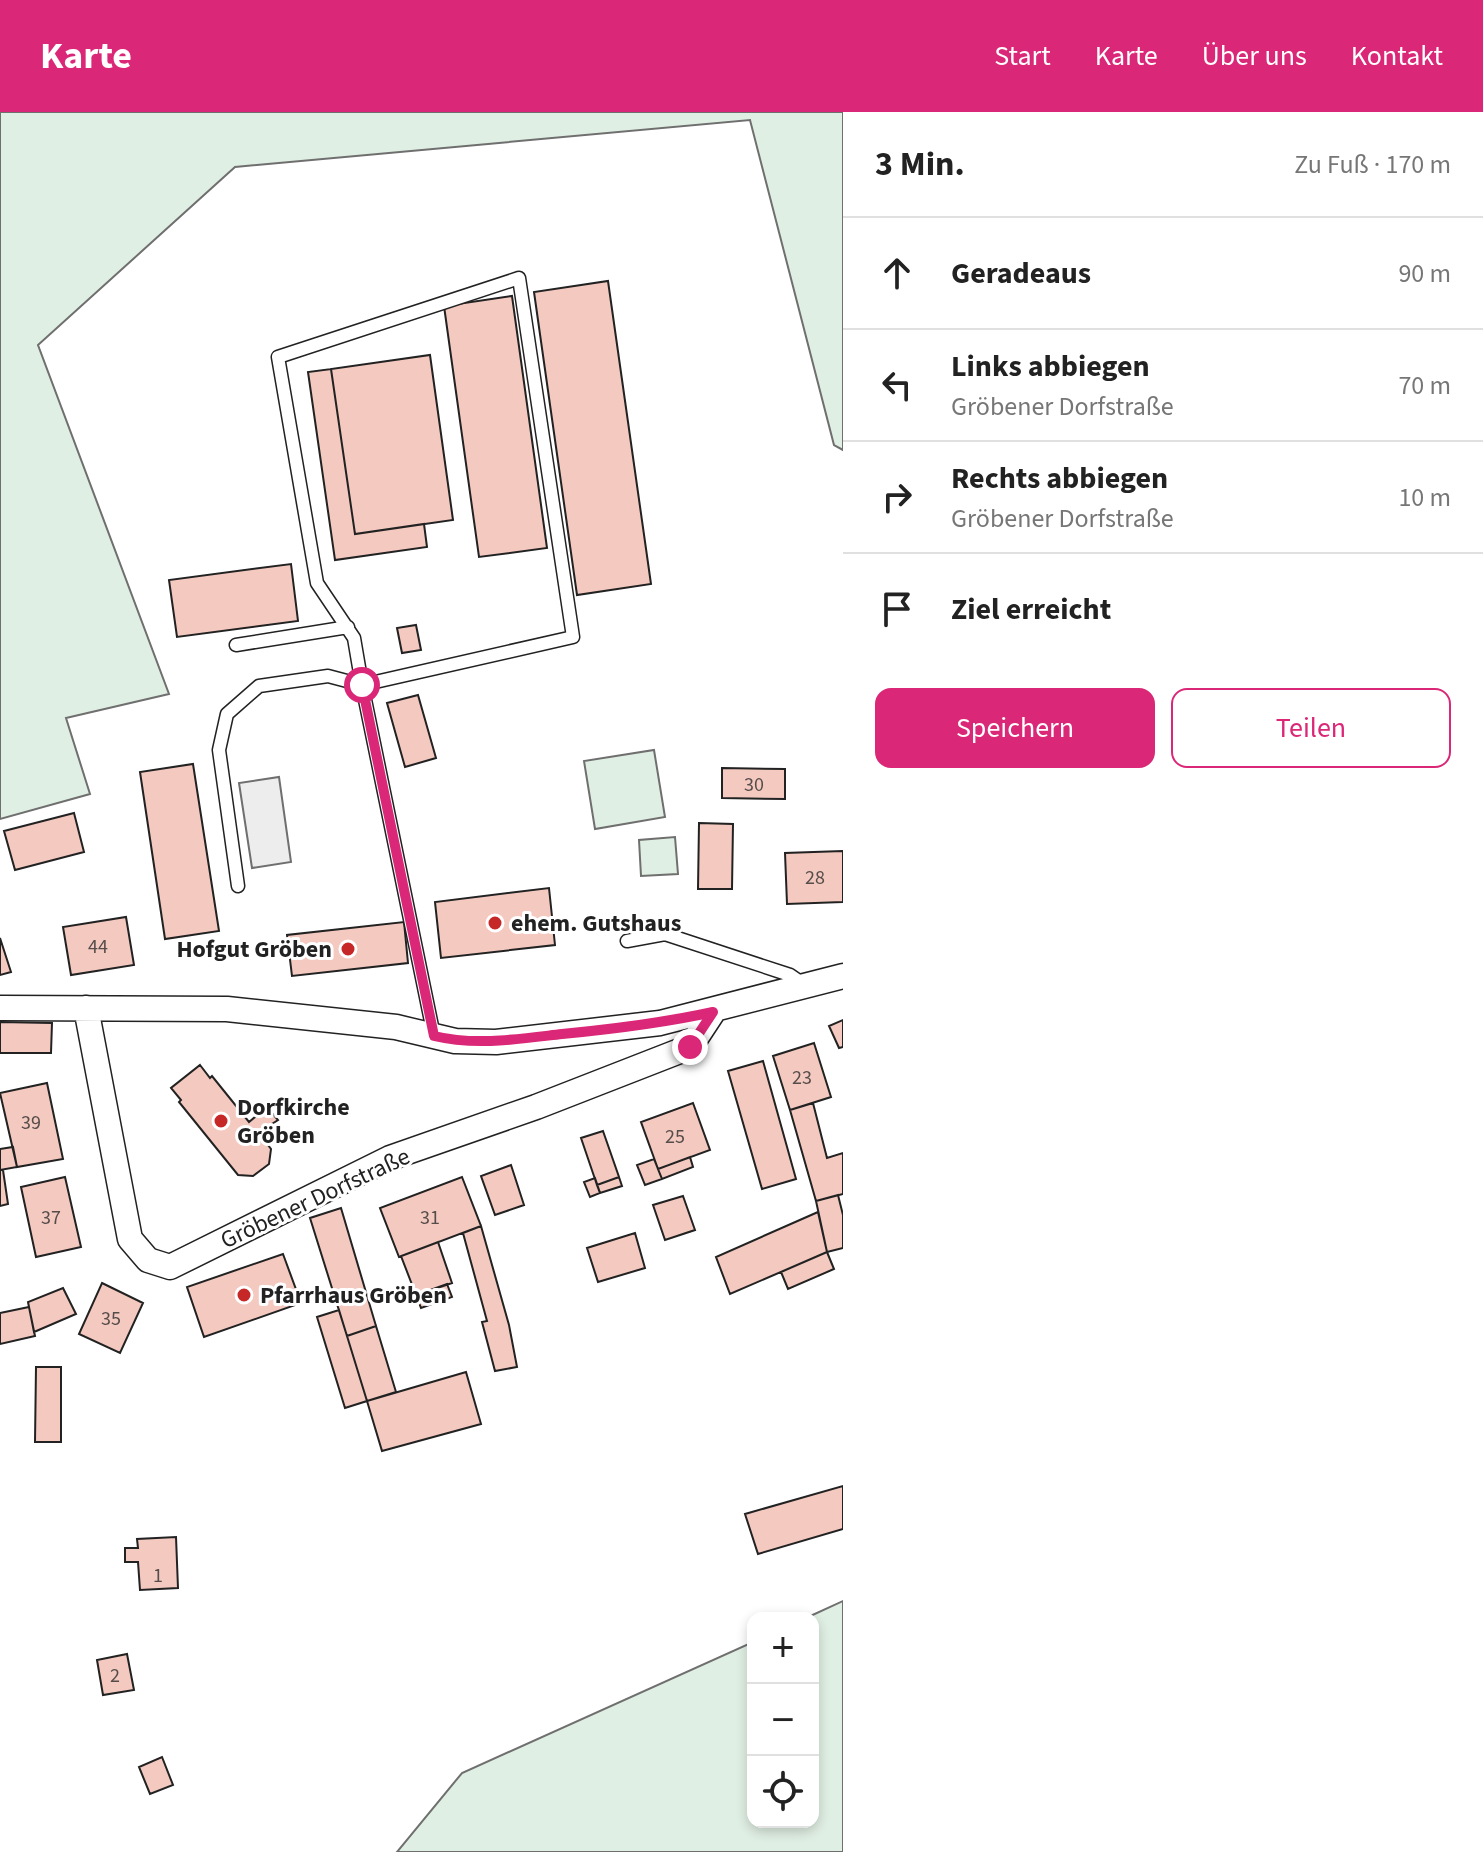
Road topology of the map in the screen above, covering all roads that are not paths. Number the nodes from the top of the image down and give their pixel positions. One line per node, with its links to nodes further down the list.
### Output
1 (348, 627): 2 (lane); 3 (lane); 3 (lane)
2 (236, 645)
3 (362, 685): 4 (lane); 11 (lane)
4 (238, 886)
5 (627, 941): 7 (lane)
6 (843, 976): 7 (street)
7 (807, 986): 10 (street)
8 (0, 1008): 9 (street)
9 (86, 1008): 10 (street, Gröbener Dorfstraße); 11 (street)
10 (713, 1012): 11 (street)
11 (434, 1036)

